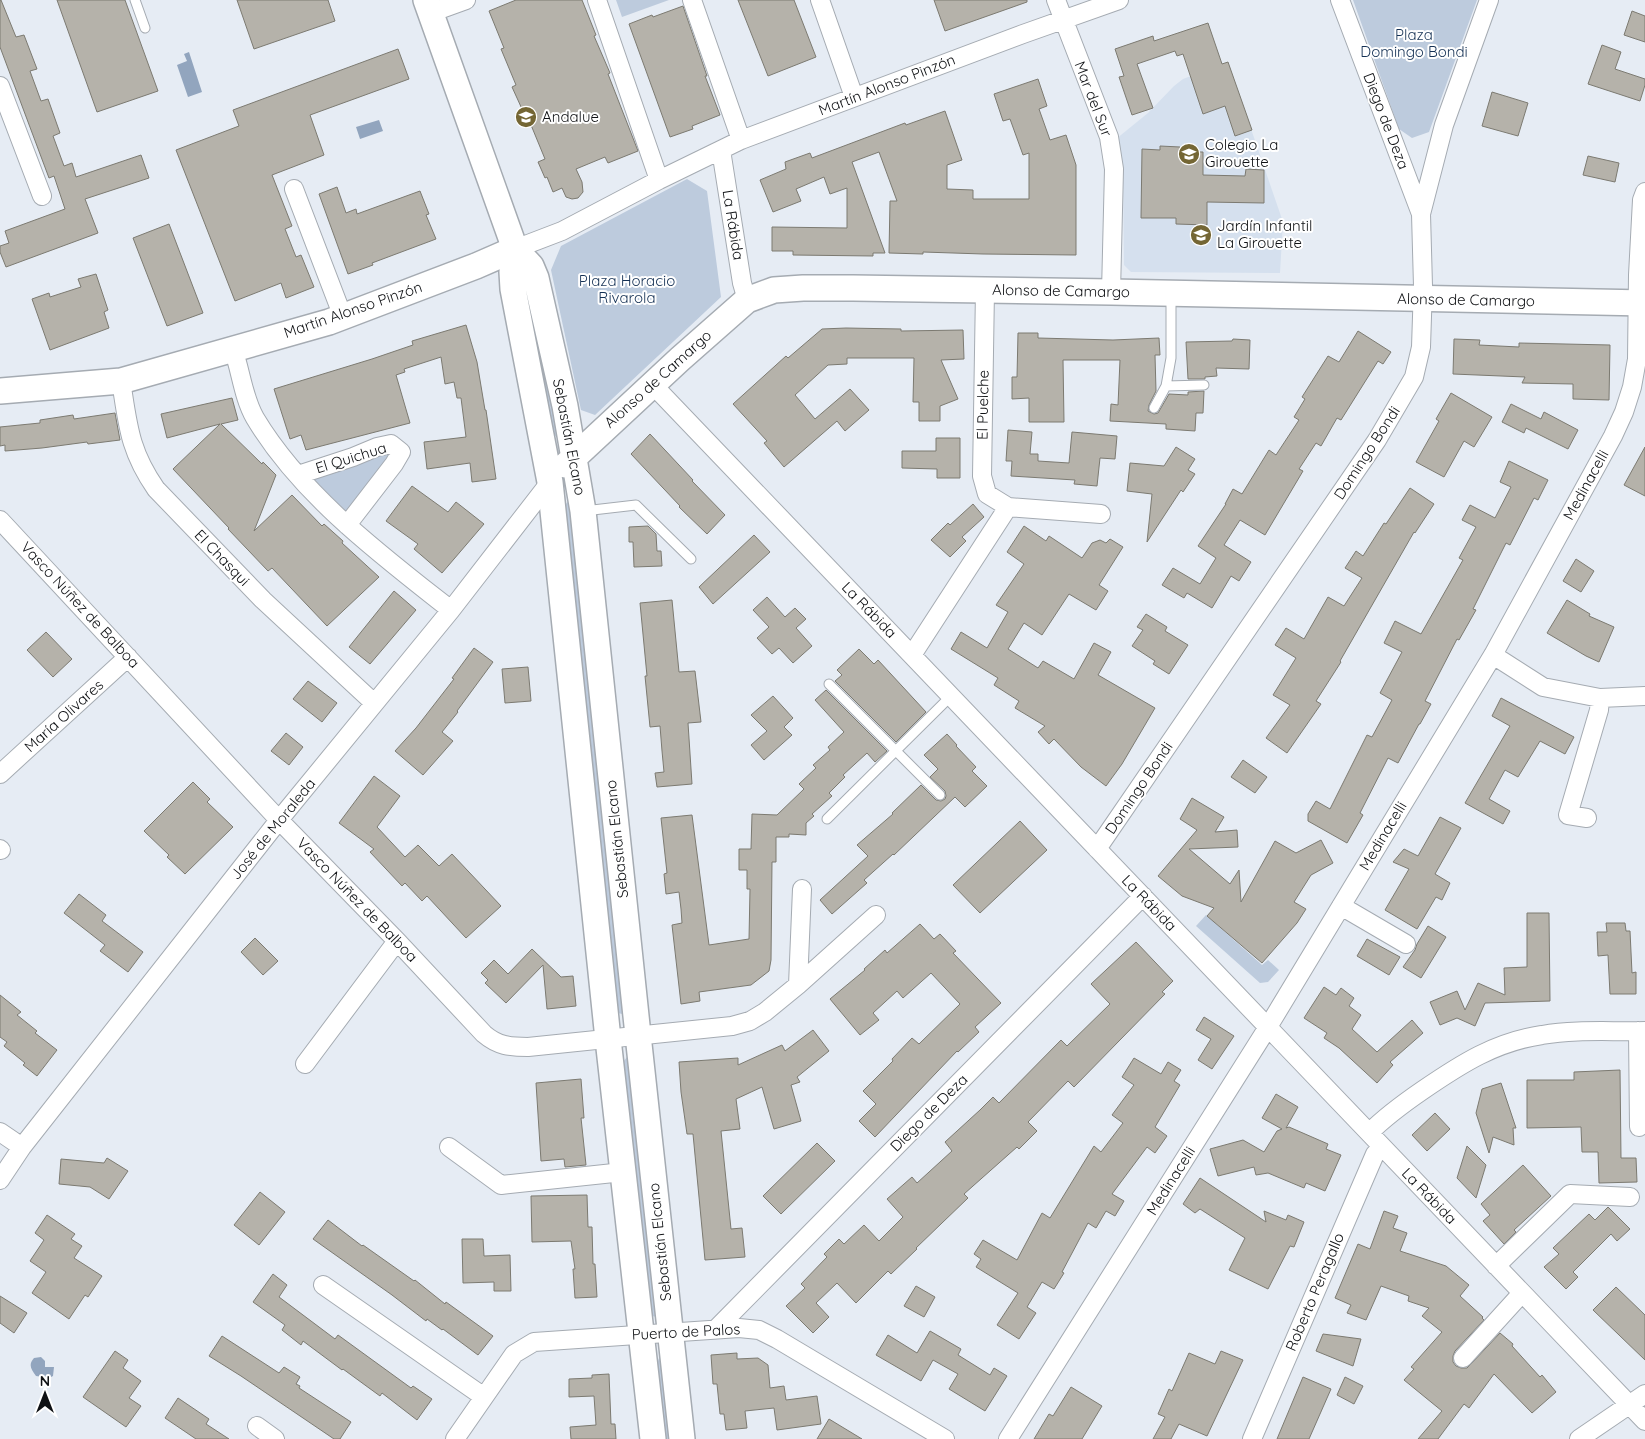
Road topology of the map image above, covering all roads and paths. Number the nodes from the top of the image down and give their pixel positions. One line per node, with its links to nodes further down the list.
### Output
1 (135, 0): 12 (lane)
2 (466, 0): 10 (street, Sebastián Elcano)
3 (598, 0): 17 (street)
4 (692, 0): 15 (street)
5 (820, 0): 14 (street)
6 (1056, 0): 11 (street, Mar del Sur)
7 (1119, 0): 11 (street, Martín Alonso Pinzón)
8 (1340, 0): 21 (street, Diego de Deza)
9 (1489, 0): 21 (street, Domingo Bondi)
10 (428, 7): 22 (street, Sebastián Elcano)
11 (1063, 20): 14 (street, Martín Alonso Pinzón); 24 (street, Mar del Sur)
12 (145, 28)
13 (0, 86): 20 (street)
14 (854, 97): 15 (street, Martín Alonso Pinzón)
15 (741, 140): 16 (street, Martín Alonso Pinzón)
16 (721, 150): 17 (street, Martín Alonso Pinzón); 27 (street, La Rábida)
17 (659, 180): 22 (street, Martín Alonso Pinzón)
18 (294, 189): 29 (street)
19 (1645, 192): 28 (street, Medinacelli)
20 (42, 196)
21 (1421, 214): 26 (street, Domingo Bondi)
22 (515, 249): 29 (street, Martín Alonso Pinzón); 37 (street, Sebastián Elcano); 39 (street, Sebastián Elcano)
23 (984, 290): 24 (street, Alonso de Camargo); 27 (street, Alonso de Camargo); 40 (street, El Puelche)
24 (1111, 292): 25 (street, Alonso de Camargo)
25 (1171, 293): 26 (street, Alonso de Camargo); 34 (lane)
26 (1422, 299): 28 (street, Alonso de Camargo); 61 (street, Domingo Bondi)
27 (748, 300): 32 (street, Alonso de Camargo)
28 (1641, 303): 48 (street, Medinacelli)
29 (343, 317): 30 (street, Martín Alonso Pinzón)
30 (234, 349): 31 (street, Martín Alonso Pinzón); 38 (street, El Quichua)
31 (121, 381): 35 (street, Martín Alonso Pinzón); 54 (street, El Chasqui)
32 (654, 385): 37 (street, Alonso de Camargo); 47 (street, La Rábida)
33 (1204, 385): 34 (lane)
34 (1166, 386): 36 (lane)
35 (0, 391)
36 (1154, 408)
37 (574, 456): 39 (street, Alonso de Camargo); 41 (street, Sebastián Elcano)
38 (298, 475): 44 (street, El Quichua); 44 (street, El Quichua)
39 (550, 482): 46 (street, José de Moraleda); 72 (street, Sebastián Elcano)
40 (1008, 507): 42 (street, El Puelche); 47 (street)
41 (583, 511): 45 (lane); 71 (street, Sebastián Elcano)
42 (1101, 514)
43 (0, 520): 49 (street, Vasco Núñez de Balboa)
44 (347, 525): 46 (street, El Quichua)
45 (691, 559)
46 (451, 610): 54 (street, José de Moraleda)
47 (912, 655): 51 (street, La Rábida)
48 (1493, 655): 53 (street); 64 (street, Medinacelli)
49 (128, 657): 56 (street, María Olivares); 60 (street, Vasco Núñez de Balboa)
50 (829, 684): 55 (lane)
51 (951, 696): 55 (lane); 61 (street, La Rábida)
52 (1645, 696): 53 (street)
53 (1600, 698): 58 (street)
54 (374, 703): 60 (street, José de Moraleda)
55 (896, 751): 57 (lane); 59 (lane)
56 (0, 774)
57 (940, 795)
58 (1587, 818)
59 (827, 819)
60 (279, 820): 66 (street, Vasco Núñez de Balboa); 77 (street, José de Moraleda)
61 (1097, 849): 63 (street, La Rábida)
62 (802, 889): 68 (street)
63 (1143, 896): 69 (street, La Rábida); 86 (street, Diego de Deza)
64 (1341, 906): 67 (street); 69 (street, Medinacelli)
65 (876, 915): 68 (street, Vasco Núñez de Balboa)
66 (397, 941): 72 (street, Vasco Núñez de Balboa); 73 (street)
67 (1406, 944)
68 (798, 985): 71 (street, Vasco Núñez de Balboa)
69 (1268, 1027): 76 (street, La Rábida); 100 (street, Medinacelli)
70 (1642, 1031): 74 (street); 76 (street)
71 (638, 1035): 72 (street, Vasco Núñez de Balboa); 87 (street, Sebastián Elcano)
72 (608, 1038): 80 (street, Sebastián Elcano)
73 (305, 1064)
74 (1639, 1127)
75 (0, 1132): 77 (street)
76 (1369, 1133): 79 (street, La Rábida)
77 (22, 1147): 81 (street, José de Moraleda)
78 (448, 1147): 80 (street)
79 (1382, 1147): 83 (street, La Rábida); 101 (street, Roberto Peragallo)
80 (623, 1172): 88 (street, Sebastián Elcano)
81 (0, 1180)
82 (1630, 1197): 83 (street)
83 (1496, 1266): 85 (street, La Rábida)
84 (324, 1286): 91 (street)
85 (1522, 1293): 89 (street); 92 (street, La Rábida)
86 (716, 1329): 87 (street, Puerto de Palos); 99 (street, Puerto de Palos)
87 (670, 1332): 88 (street, Puerto de Palos); 98 (street, Sebastián Elcano)
88 (641, 1334): 91 (street, Puerto de Palos); 97 (street, Sebastián Elcano)
89 (1463, 1358)
90 (1645, 1394): 92 (street)
91 (484, 1397): 96 (street, Puerto de Palos)
92 (1630, 1406): 93 (street, La Rábida); 102 (street)
93 (1645, 1421)
94 (257, 1426): 95 (street)
95 (275, 1439)
96 (456, 1439)
97 (653, 1439)
98 (682, 1439)
99 (944, 1439)
100 (1008, 1439)
101 (1252, 1439)
102 (1579, 1439)

